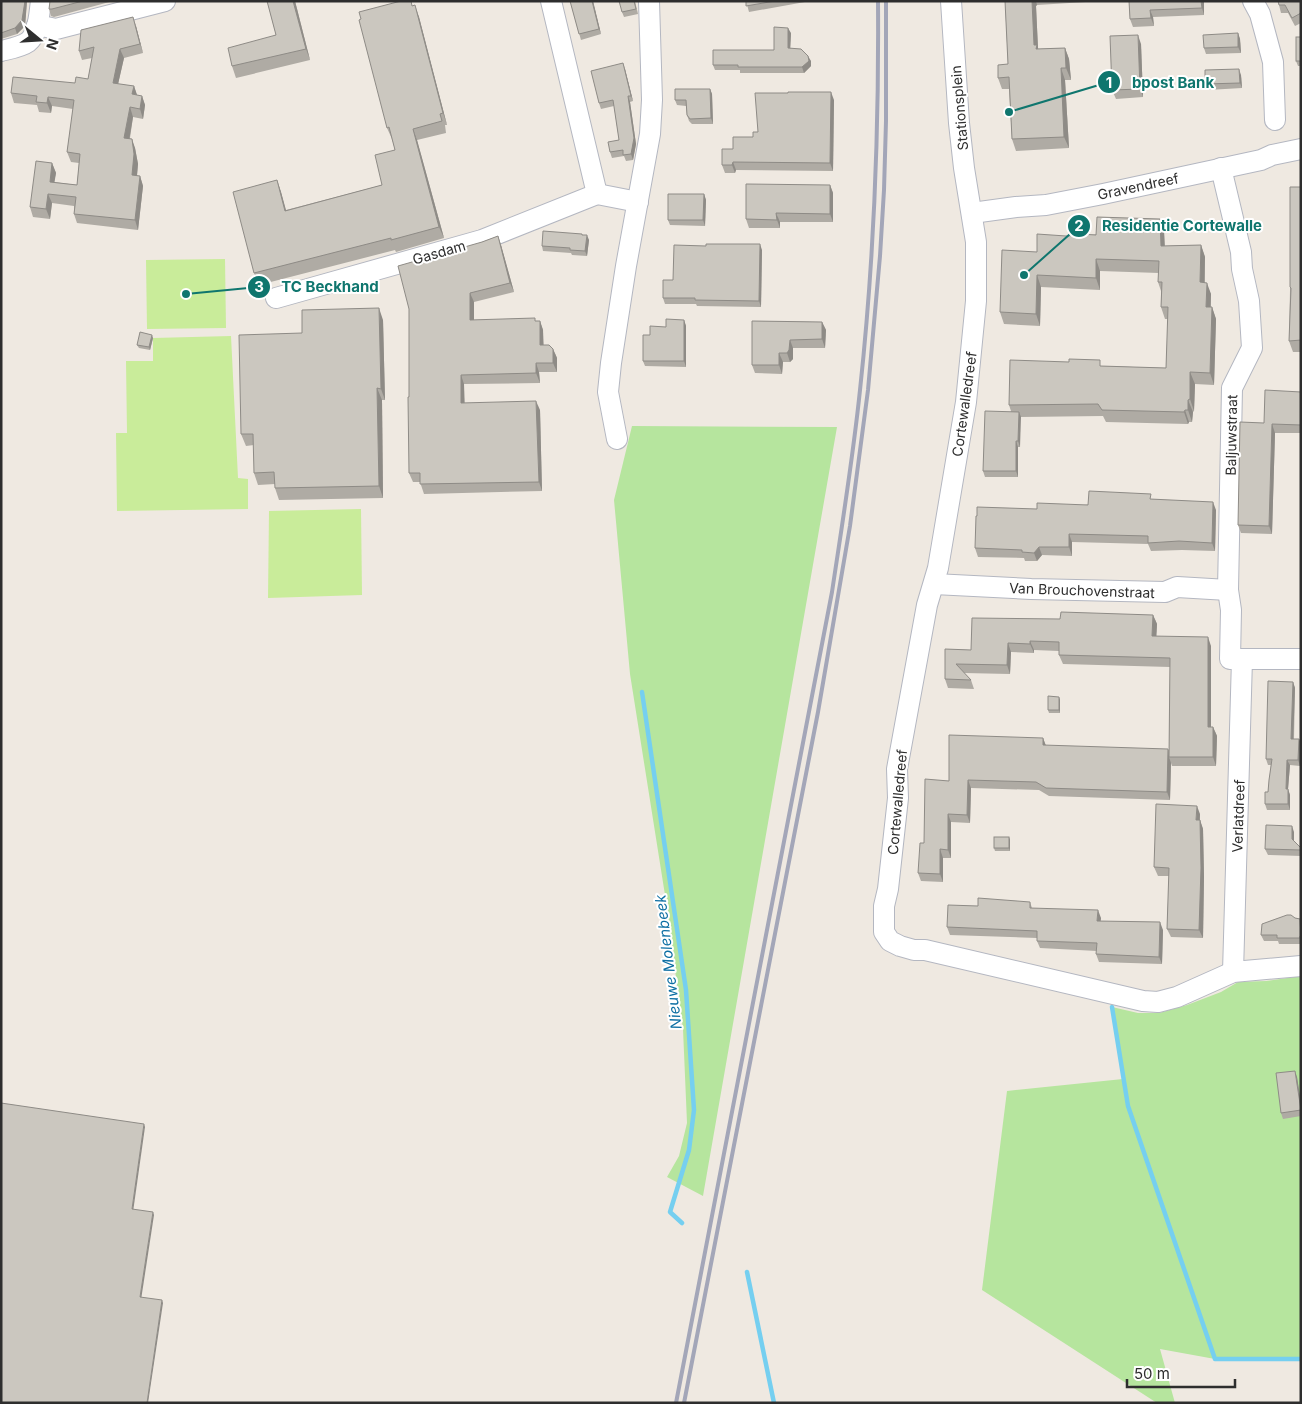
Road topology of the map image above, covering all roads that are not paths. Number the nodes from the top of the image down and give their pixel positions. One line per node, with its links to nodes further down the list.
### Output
1 (41, 1): 7 (street)
2 (165, 1): 7 (street)
3 (551, 1): 12 (street)
4 (649, 1): 13 (street)
5 (951, 1): 14 (street, Stationsplein)
6 (1253, 1): 9 (street)
7 (38, 25): 8 (street)
8 (1, 51)
9 (1275, 120)
10 (1301, 149): 11 (street, Gravendreef)
11 (1222, 168): 14 (street, Gravendreef); 18 (street, Baljuwstraat)
12 (597, 194): 13 (street); 15 (street, Gasdam)
13 (638, 202): 16 (street)
14 (972, 213): 17 (street, Cortewalledreef)
15 (276, 298)
16 (617, 439)
17 (934, 584): 18 (street, Van Brouchovenstraat); 22 (street, Cortewalledreef)
18 (1228, 590): 19 (street)
19 (1242, 659): 20 (street); 22 (street, Verlatdreef)
20 (1301, 659)
21 (1301, 966): 22 (street, Cortewalledreef)
22 (1233, 972)

